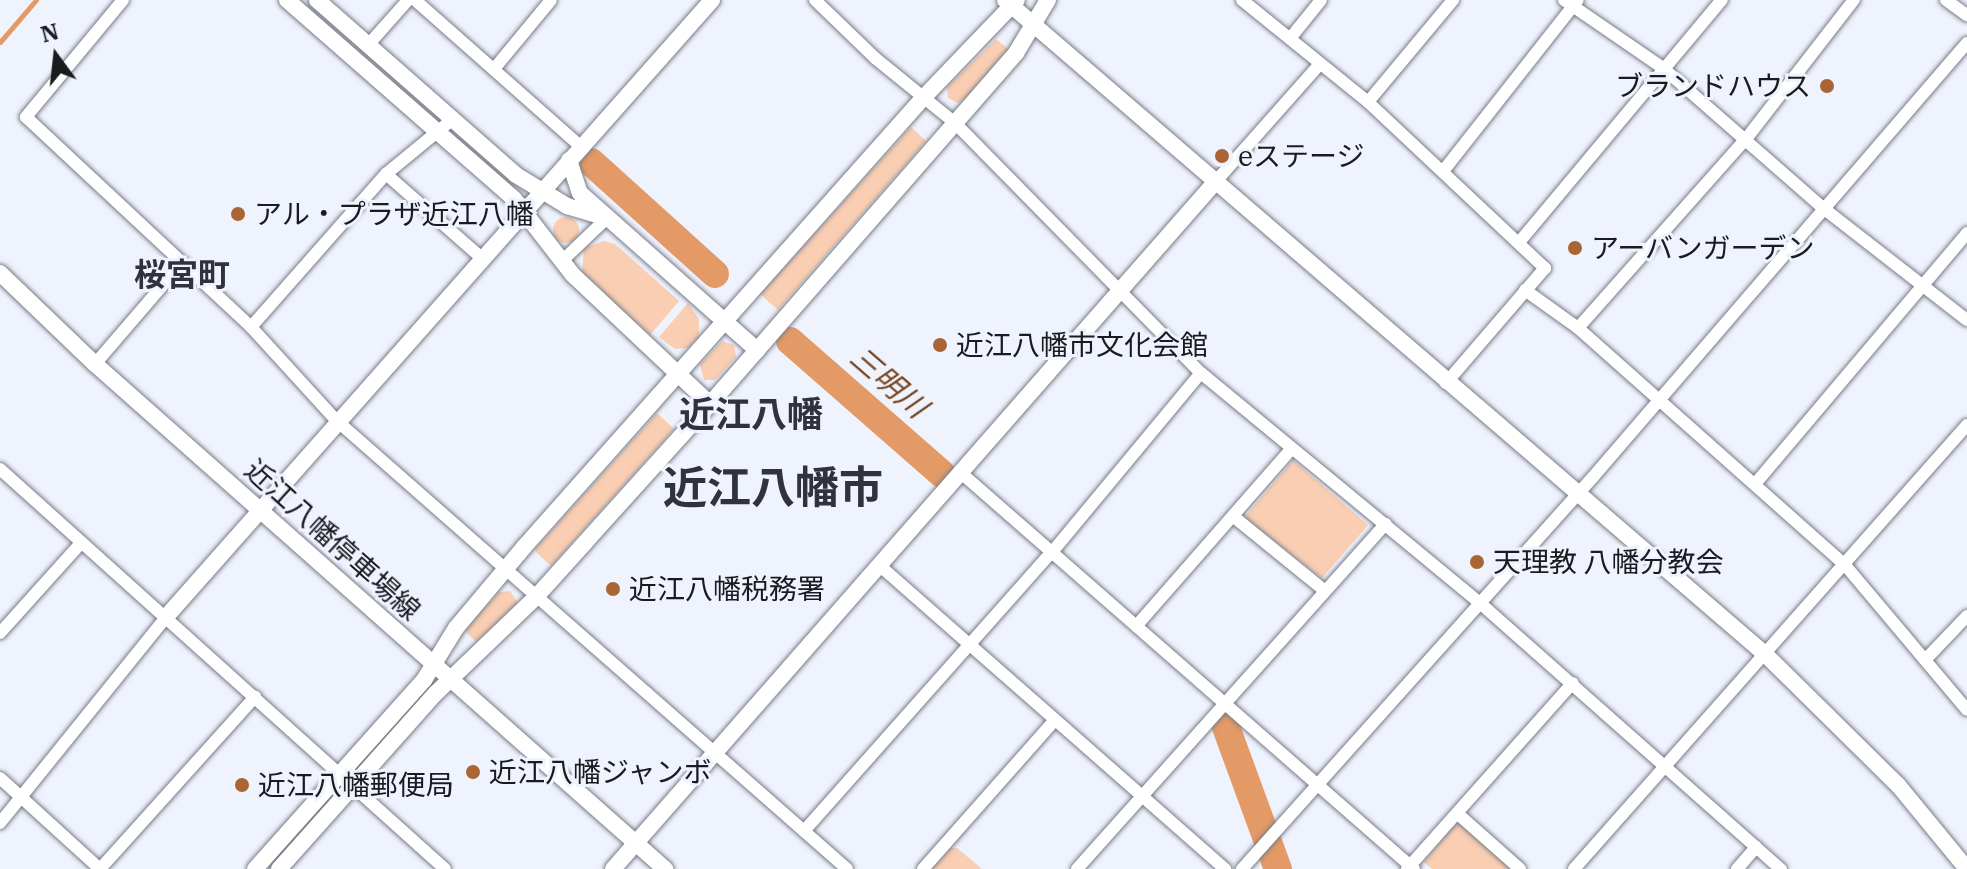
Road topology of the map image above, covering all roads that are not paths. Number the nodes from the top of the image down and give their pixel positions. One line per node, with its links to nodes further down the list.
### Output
1 (123, 0): 44 (street)
2 (287, 0): 30 (street)
3 (317, 0): 22 (street)
4 (408, 0): 22 (street)
5 (415, 0): 25 (street)
6 (551, 0): 25 (street)
7 (712, 0): 32 (street)
8 (815, 0): 26 (street)
9 (1048, 0): 19 (street)
10 (1242, 0): 20 (street)
11 (1321, 0): 20 (street)
12 (1453, 0): 27 (street)
13 (1722, 0): 24 (street)
14 (1854, 0): 31 (street)
15 (1946, 0): 18 (street)
16 (1012, 2): 19 (street); 26 (street)
17 (1572, 2): 24 (street); 33 (street)
18 (1967, 15)
19 (1033, 26): 29 (street); 35 (street)
20 (1292, 36): 23 (street)
21 (1967, 43): 37 (street)
22 (369, 44): 28 (street)
23 (1318, 66): 27 (street); 35 (street)
24 (1663, 68): 31 (street); 41 (street)
25 (494, 69): 32 (street)
26 (924, 97): 29 (street); 50 (street)
27 (1368, 102): 33 (street)
28 (454, 118): 30 (street); 36 (street)
29 (955, 123): 48 (street); 53 (street)
30 (438, 131): 34 (street); 38 (street)
31 (1746, 139): 37 (street); 52 (street)
32 (575, 154): 36 (street); 39 (street)
33 (1444, 170): 41 (street)
34 (386, 174): 42 (street); 51 (street)
35 (1218, 179): 48 (street); 57 (street)
36 (542, 191): 38 (street); 39 (street)
37 (1823, 208): 46 (street); 58 (street)
38 (523, 211): 42 (street); 43 (street)
39 (607, 218): 43 (street); 50 (street)
40 (1967, 233): 46 (street)
41 (1521, 240): 47 (street)
42 (484, 260): 60 (street)
43 (563, 260): 56 (street)
44 (182, 263): 51 (street); 54 (street)
45 (0, 273): 54 (street, 近江八幡停車場線)
46 (1922, 282): 49 (street); 65 (street)
47 (1525, 290): 52 (street); 57 (street)
48 (1118, 293): 55 (street); 64 (street)
49 (1967, 320)
50 (727, 323): 53 (street); 56 (street)
51 (251, 327): 60 (street)
52 (1578, 328): 58 (street)
53 (757, 350): 59 (street)
54 (95, 364): 67 (street, 近江八幡停車場線)
55 (1201, 373): 62 (street); 71 (street)
56 (680, 376): 59 (street); 74 (street)
57 (1446, 383): 66 (street)
58 (1658, 403): 65 (street); 66 (street)
59 (710, 404): 76 (street)
60 (336, 420): 67 (street); 74 (street)
61 (1967, 425): 73 (street)
62 (1291, 449): 68 (street); 69 (street)
63 (0, 469): 70 (street)
64 (960, 472): 71 (street); 72 (street)
65 (1755, 484): 73 (street)
66 (1576, 495): 77 (street); 83 (street)
67 (260, 509): 79 (street); 85 (street, 近江八幡停車場線)
68 (1234, 517): 75 (street); 80 (street)
69 (1386, 524): 75 (street); 77 (street)
70 (82, 542): 79 (street); 81 (street)
71 (1053, 551): 80 (street); 82 (street)
72 (879, 565): 82 (street); 92 (street)
73 (1845, 565): 83 (street); 84 (street)
74 (506, 570): 76 (street); 85 (street)
75 (1325, 591): 89 (street)
76 (536, 597): 86 (street); 92 (street)
77 (1480, 603): 87 (street); 96 (street)
78 (1967, 616): 84 (street)
79 (166, 617): 88 (street); 99 (street)
80 (1138, 624): 89 (street)
81 (0, 633)
82 (970, 644): 91 (street); 102 (street)
83 (1767, 656): 93 (street); 120 (street)
84 (1925, 660): 90 (street)
85 (432, 663): 86 (street, 近江八幡停車場線); 94 (street)
86 (450, 680): 97 (street); 103 (street, 近江八幡停車場線)
87 (1573, 683): 93 (street); 100 (street)
88 (255, 697): 94 (street); 99 (street)
89 (1226, 701): 96 (street); 98 (street)
90 (1967, 710)
91 (1055, 720): 98 (street); 112 (street)
92 (716, 750): 102 (street); 103 (street)
93 (1664, 766): 104 (street); 117 (street)
94 (340, 773): 97 (street); 106 (street)
95 (0, 778): 99 (street)
96 (1317, 784): 105 (street); 115 (street)
97 (354, 785): 107 (street); 108 (street)
98 (1141, 796): 113 (street); 114 (street)
99 (22, 798): 101 (street)
100 (1458, 814): 105 (street); 116 (street)
101 (0, 823)
102 (804, 831): 111 (street)
103 (636, 842): 109 (street); 110 (street, 近江八幡停車場線)
104 (1756, 847): 118 (street); 119 (street)
105 (1410, 868)
106 (255, 869)
107 (279, 869)
108 (445, 869)
109 (613, 869)
110 (665, 869)
111 (847, 869)
112 (923, 869)
113 (1077, 869)
114 (1225, 869)
115 (1242, 869)
116 (1520, 869)
117 (1574, 869)
118 (1737, 869)
119 (1781, 869)
120 (1967, 869)

